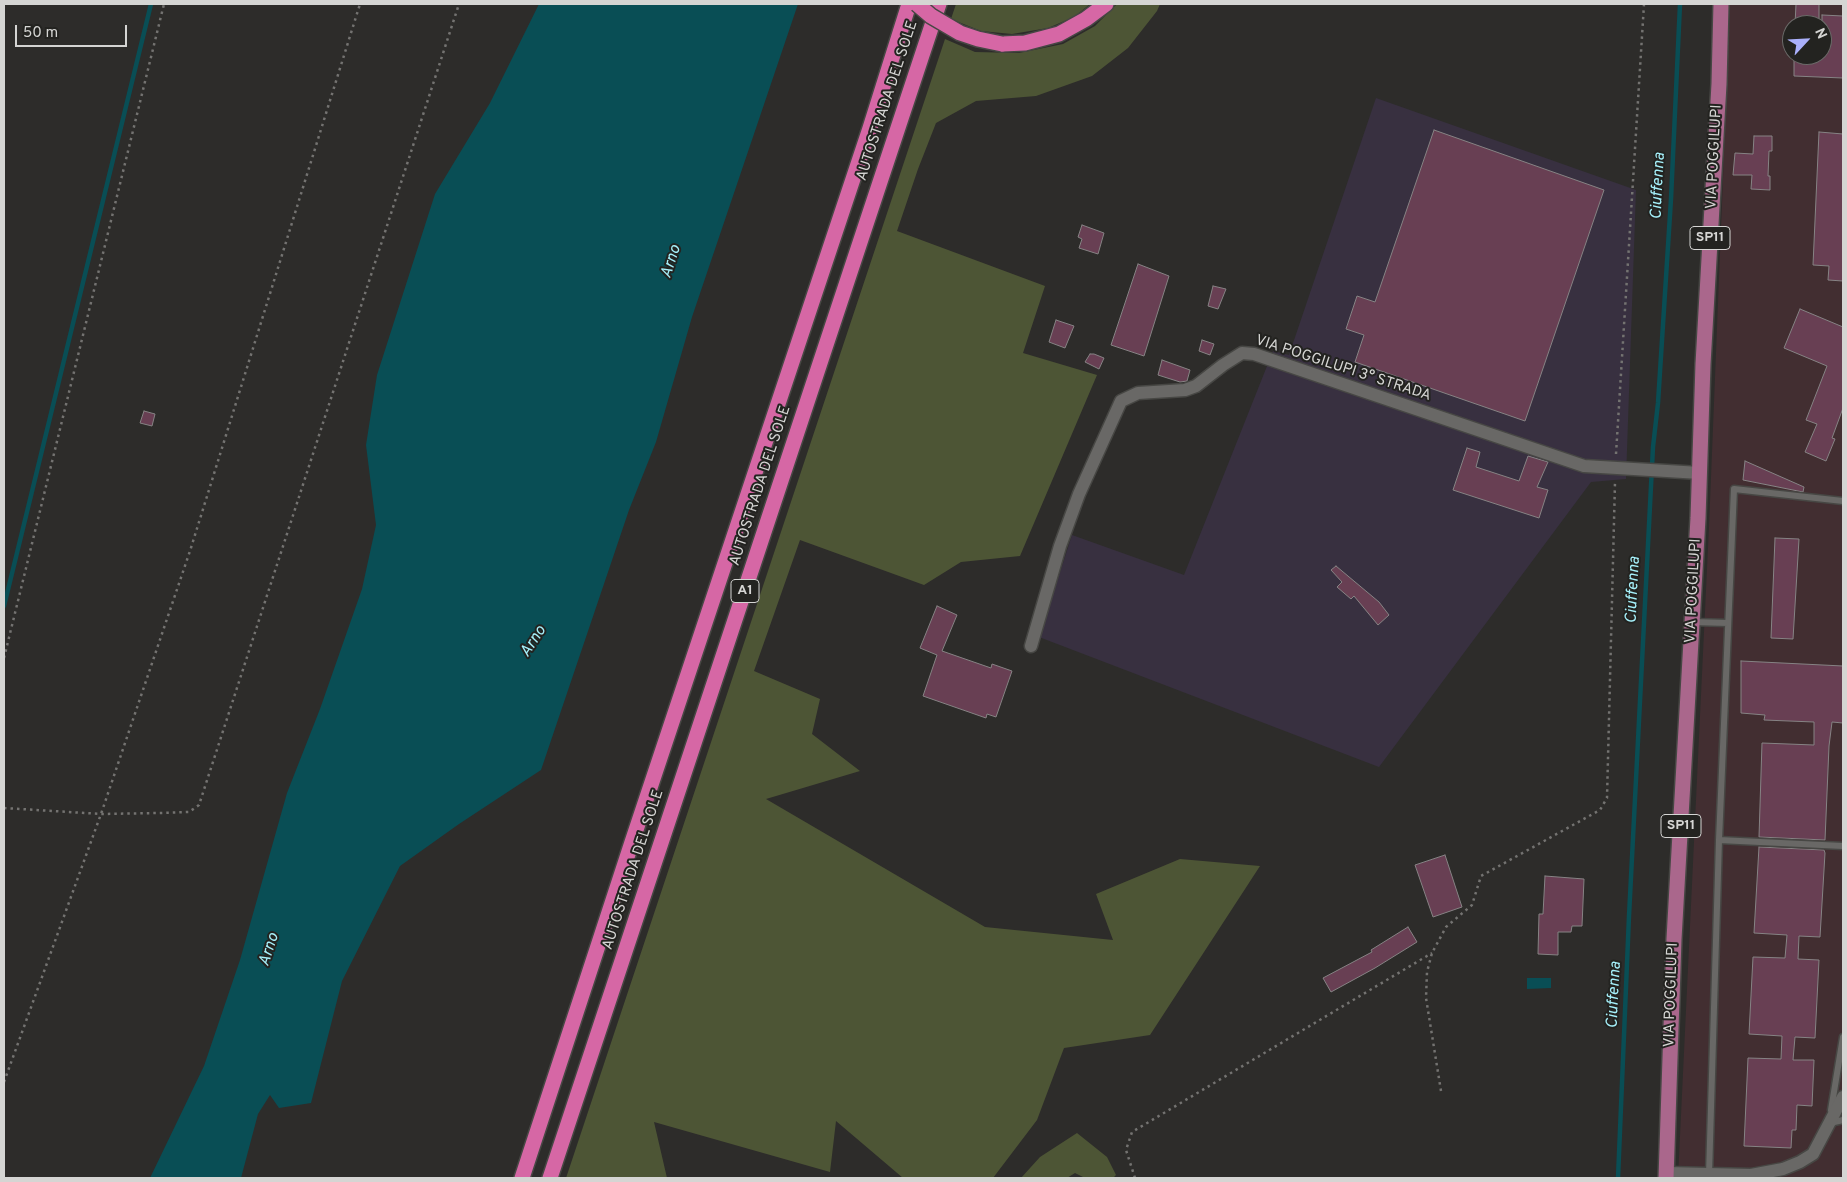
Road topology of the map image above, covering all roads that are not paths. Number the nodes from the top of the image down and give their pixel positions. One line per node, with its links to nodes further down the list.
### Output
1 (909, 4): 19 (highway, AUTOSTRADA DEL SOLE / A1)
2 (917, 4): 4 (highway, bridge)
3 (939, 4): 20 (highway, AUTOSTRADA DEL SOLE / A1)
4 (1106, 4)
5 (1721, 4): 6 (main road, VIA POGGILUPI / SP11)
6 (1700, 473): 8 (main road, VIA POGGILUPI / SP11); 10 (street, VIA POGGILUPI 3° STRADA)
7 (1843, 501): 9 (lane)
8 (1693, 622): 9 (lane); 17 (main road, VIA POGGILUPI / SP11)
9 (1728, 623): 11 (lane)
10 (1031, 646)
11 (1719, 840): 12 (lane); 18 (lane)
12 (1843, 846)
13 (1843, 1038): 16 (lane)
14 (1843, 1098): 16 (street)
15 (1843, 1120): 16 (lane)
16 (1830, 1123): 18 (street)
17 (1666, 1176): 18 (street)
18 (1710, 1176)
19 (522, 1178)
20 (550, 1178)

